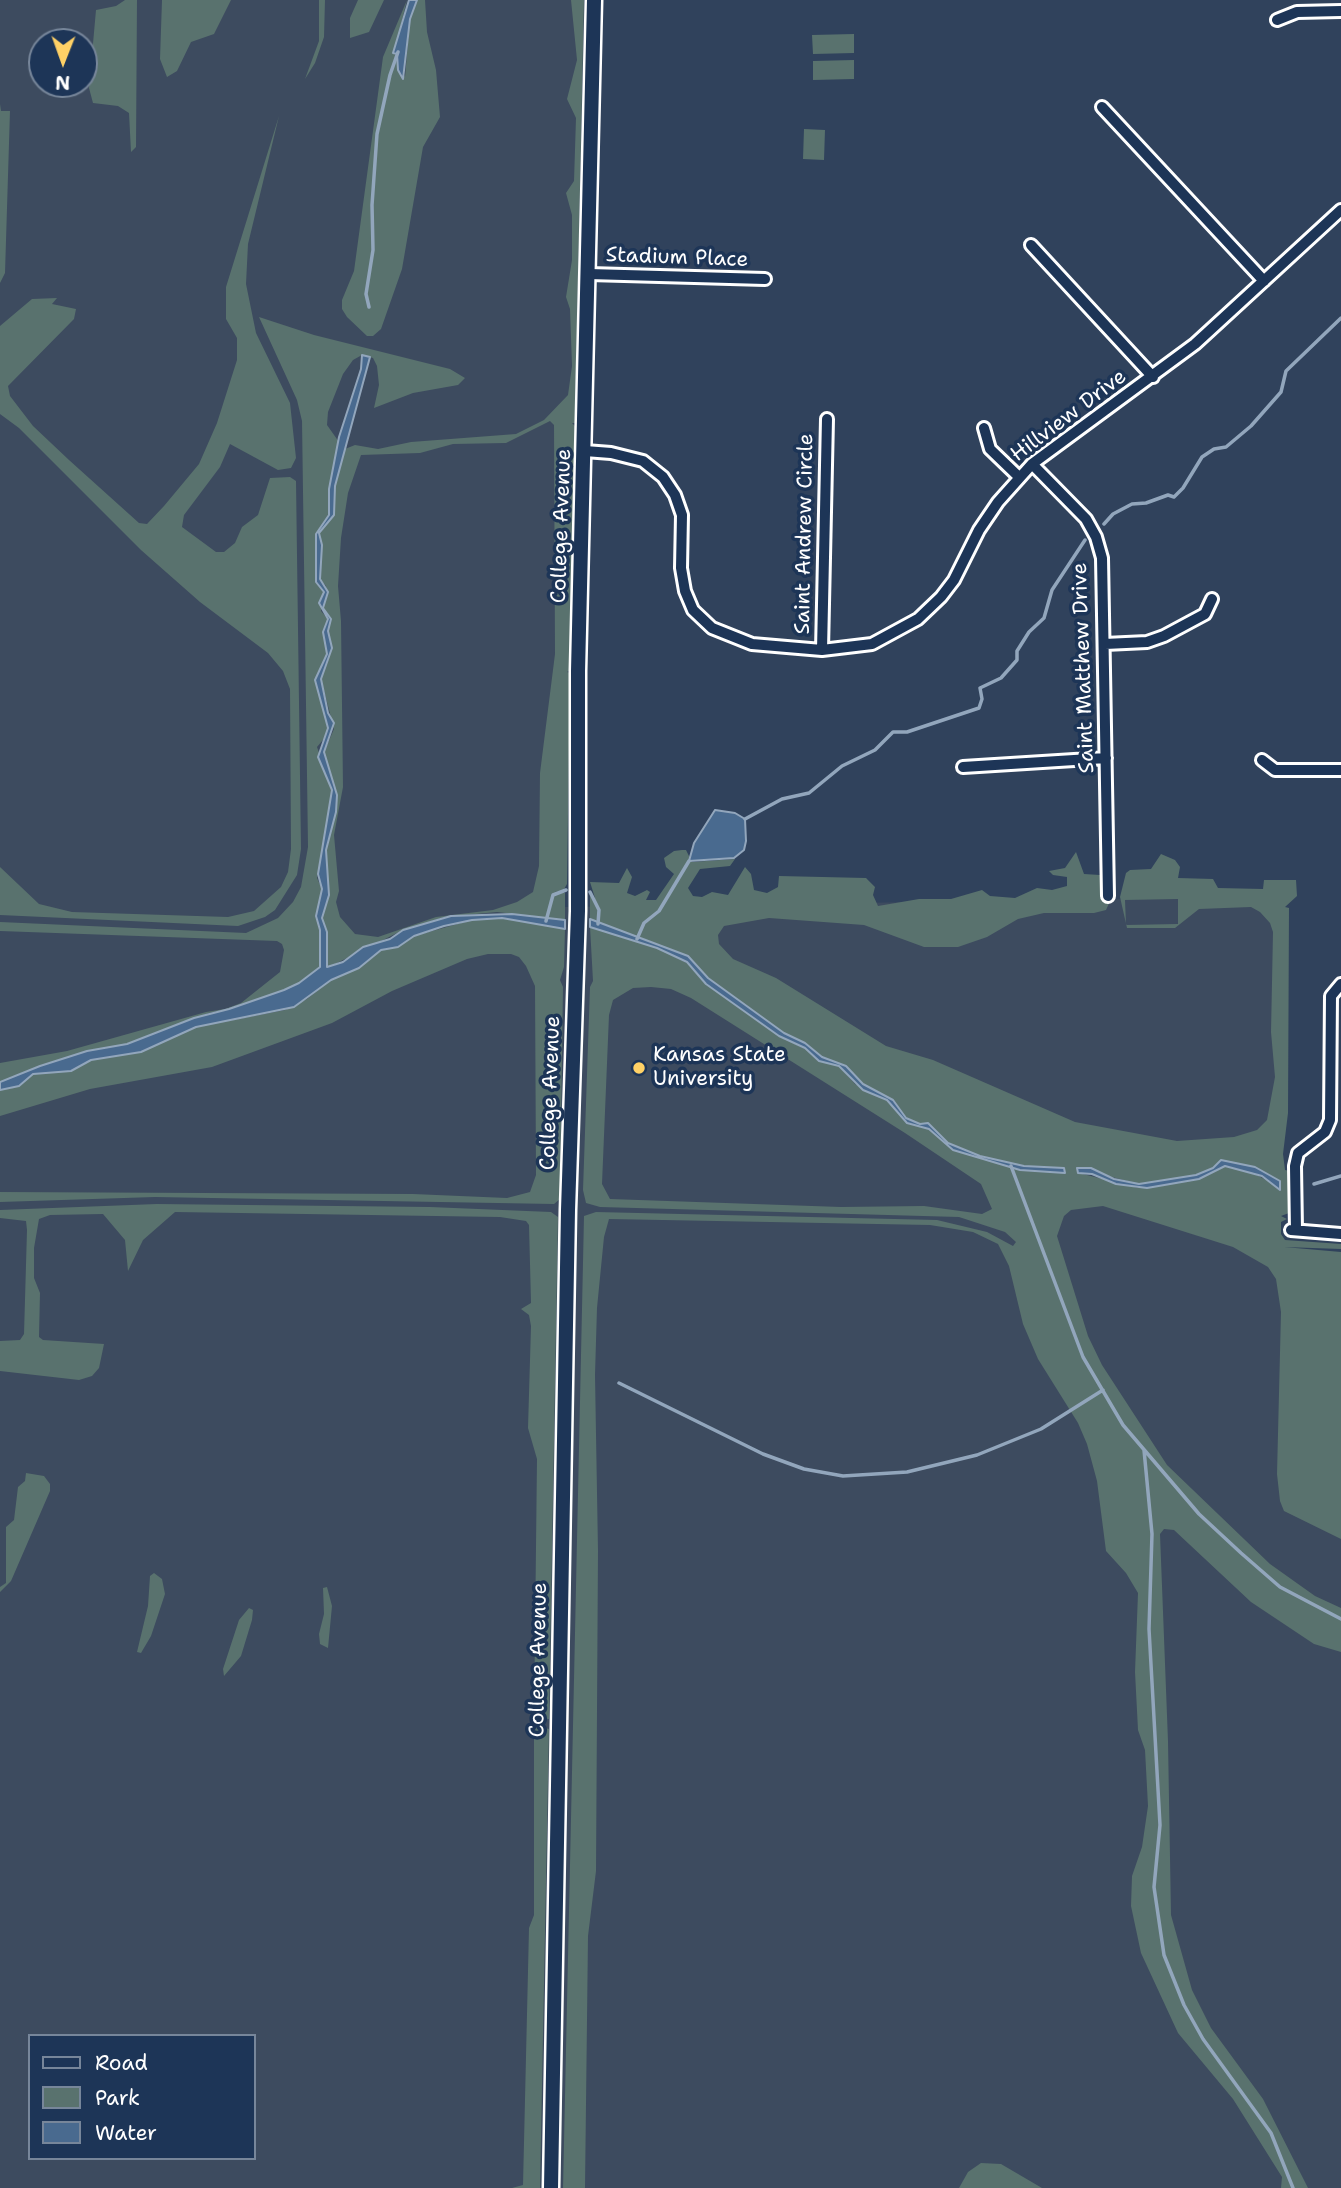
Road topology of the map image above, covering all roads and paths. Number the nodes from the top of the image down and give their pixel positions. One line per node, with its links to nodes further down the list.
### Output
1 (594, 0): 7 (street, College Avenue)
2 (1341, 11): 3 (street)
3 (1277, 20)
4 (1102, 107): 9 (street)
5 (1341, 210): 9 (street, Hillview Drive)
6 (1031, 245): 10 (street)
7 (589, 274): 8 (street, Stadium Place); 13 (street, College Avenue)
8 (765, 279)
9 (1264, 281): 10 (street, Hillview Drive)
10 (1153, 377): 14 (street, Hillview Drive)
11 (827, 419): 18 (street, Saint Andrew Circle)
12 (984, 428): 15 (street)
13 (585, 452): 18 (street, Hillview Drive); 26 (street, College Avenue)
14 (1032, 464): 15 (street, Hillview Drive); 17 (street, Saint Matthew Drive)
15 (1019, 477): 18 (street, Hillview Drive)
16 (1212, 599): 17 (street)
17 (1105, 644): 19 (street, Saint Matthew Drive)
18 (822, 650)
19 (1106, 758): 21 (street); 23 (street, Saint Matthew Drive)
20 (1262, 760): 22 (street)
21 (963, 767)
22 (1341, 770)
23 (1108, 896)
24 (1341, 984): 25 (street)
25 (1341, 1234)
26 (551, 2188)

